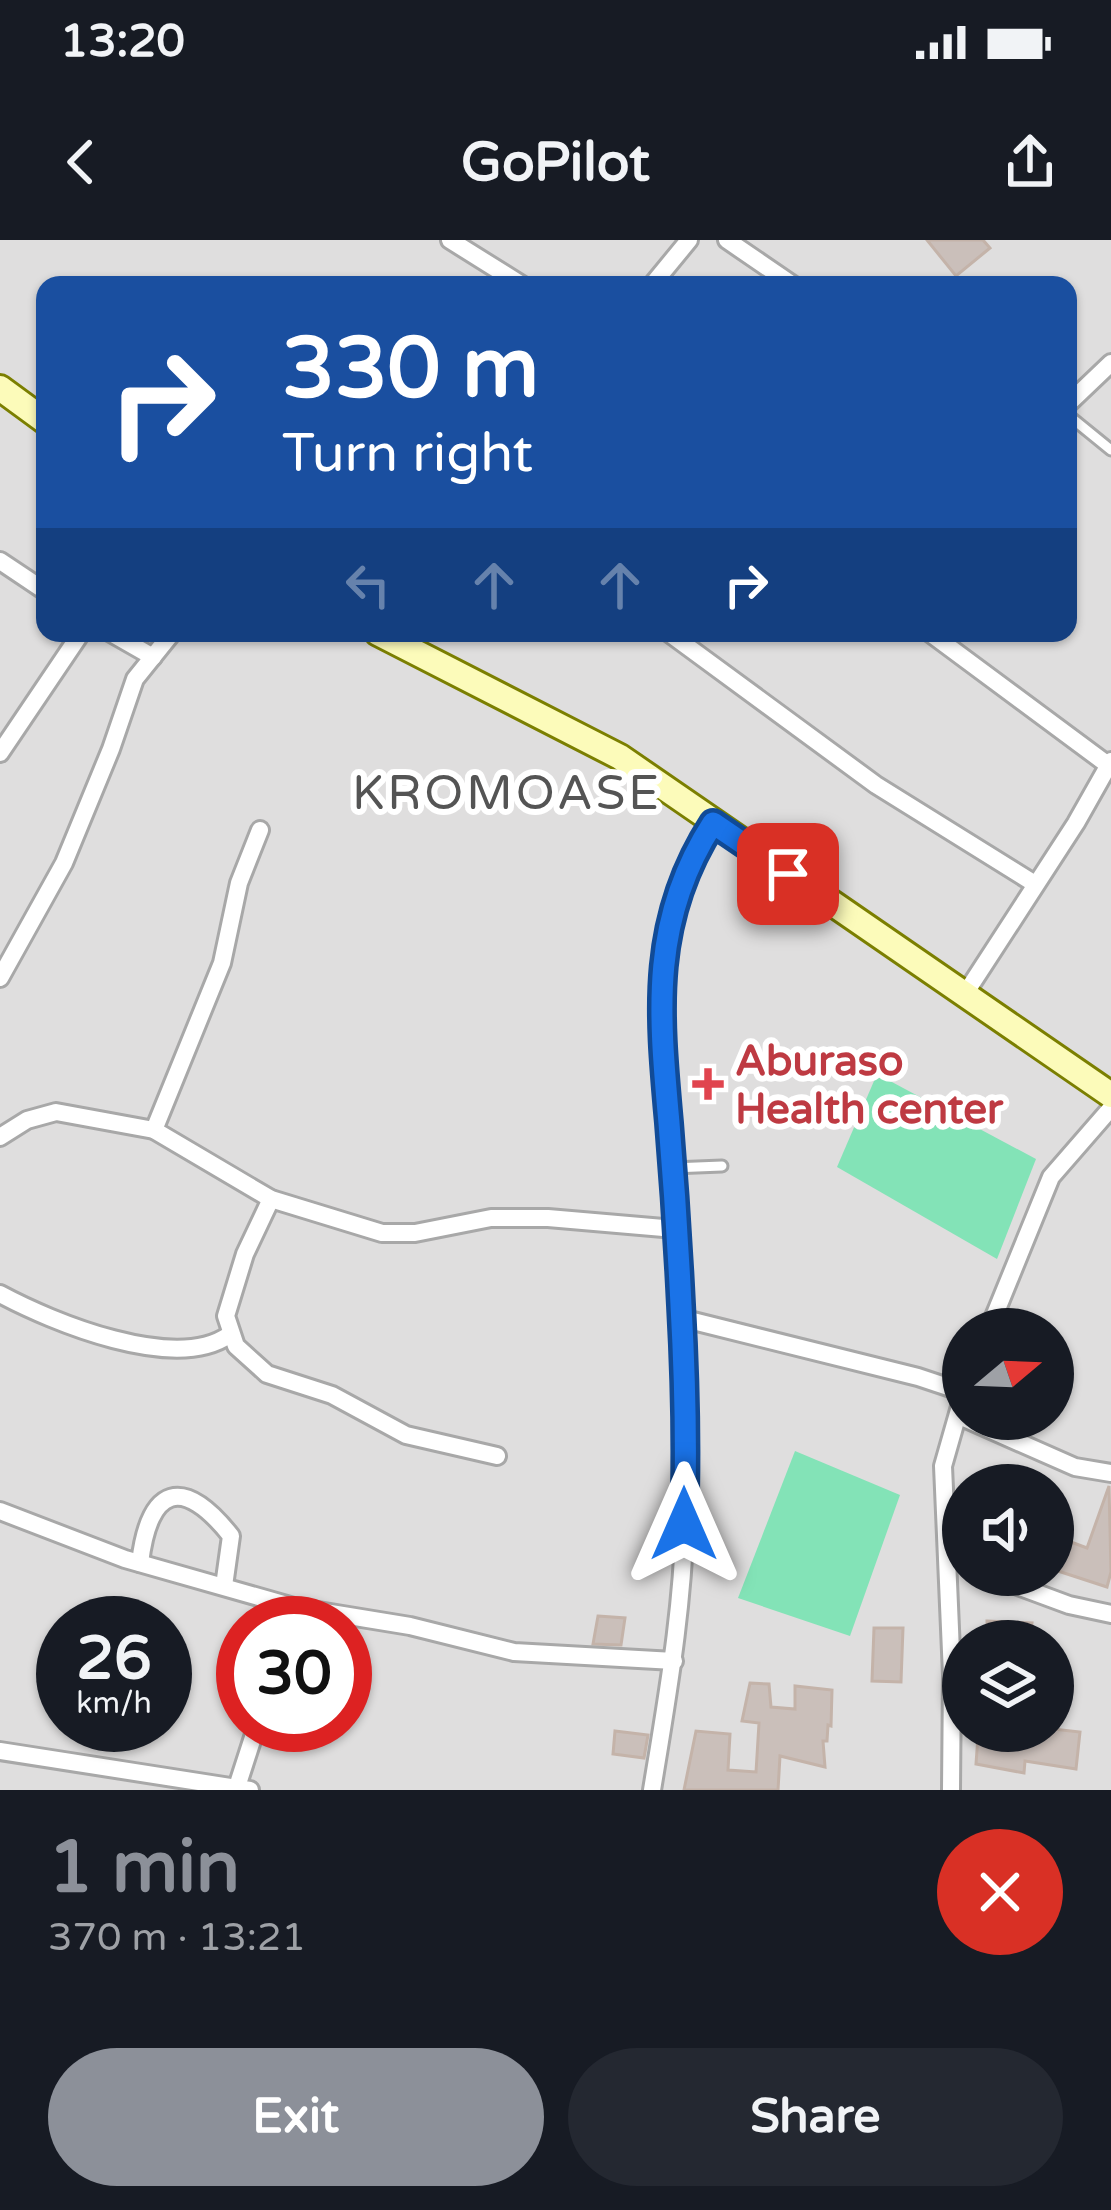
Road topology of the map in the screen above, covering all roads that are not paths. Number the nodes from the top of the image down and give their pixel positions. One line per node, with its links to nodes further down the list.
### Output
1 (450, 240): 4 (street)
2 (689, 240): 6 (street)
3 (727, 240): 7 (street)
4 (472, 245): 5 (street)
5 (511, 276)
6 (659, 276)
7 (780, 276)
8 (1111, 363): 10 (street)
9 (0, 388): 11 (street)
10 (1077, 395)
11 (36, 414)
12 (1077, 422): 13 (lane)
13 (1111, 450)
14 (0, 561): 15 (street)
15 (36, 585)
16 (75, 642): 23 (street)
17 (127, 642): 22 (street)
18 (165, 642): 22 (street)
19 (401, 642): 25 (street)
20 (681, 642): 27 (street)
21 (942, 642): 24 (street)
22 (153, 657): 28 (street)
23 (0, 753)
24 (1110, 763): 27 (street)
25 (713, 823): 29 (street); 35 (street)
26 (260, 830): 32 (street)
27 (1035, 884): 29 (street)
28 (0, 978)
29 (965, 994): 30 (street)
30 (1111, 1095)
31 (1111, 1108): 39 (street)
32 (154, 1130): 33 (street); 36 (street)
33 (0, 1137)
34 (722, 1166): 35 (lane)
35 (672, 1168): 37 (street)
36 (271, 1198): 37 (street); 41 (street)
37 (675, 1229): 40 (street)
38 (0, 1294): 41 (street)
39 (997, 1308)
40 (682, 1318): 42 (street); 54 (street)
41 (230, 1335): 44 (street)
42 (942, 1387)
43 (1013, 1440): 45 (street)
44 (497, 1456)
45 (1111, 1473)
46 (0, 1511): 47 (street)
47 (140, 1563): 48 (street); 48 (street)
48 (224, 1586): 49 (street)
49 (247, 1596)
50 (954, 1596): 60 (street)
51 (1045, 1596): 52 (street)
52 (1111, 1614)
53 (372, 1622): 54 (street)
54 (674, 1661): 59 (street)
55 (0, 1751): 57 (street)
56 (248, 1752): 57 (street)
57 (236, 1790): 58 (street)
58 (250, 1790)
59 (652, 1790)
60 (951, 1790)

